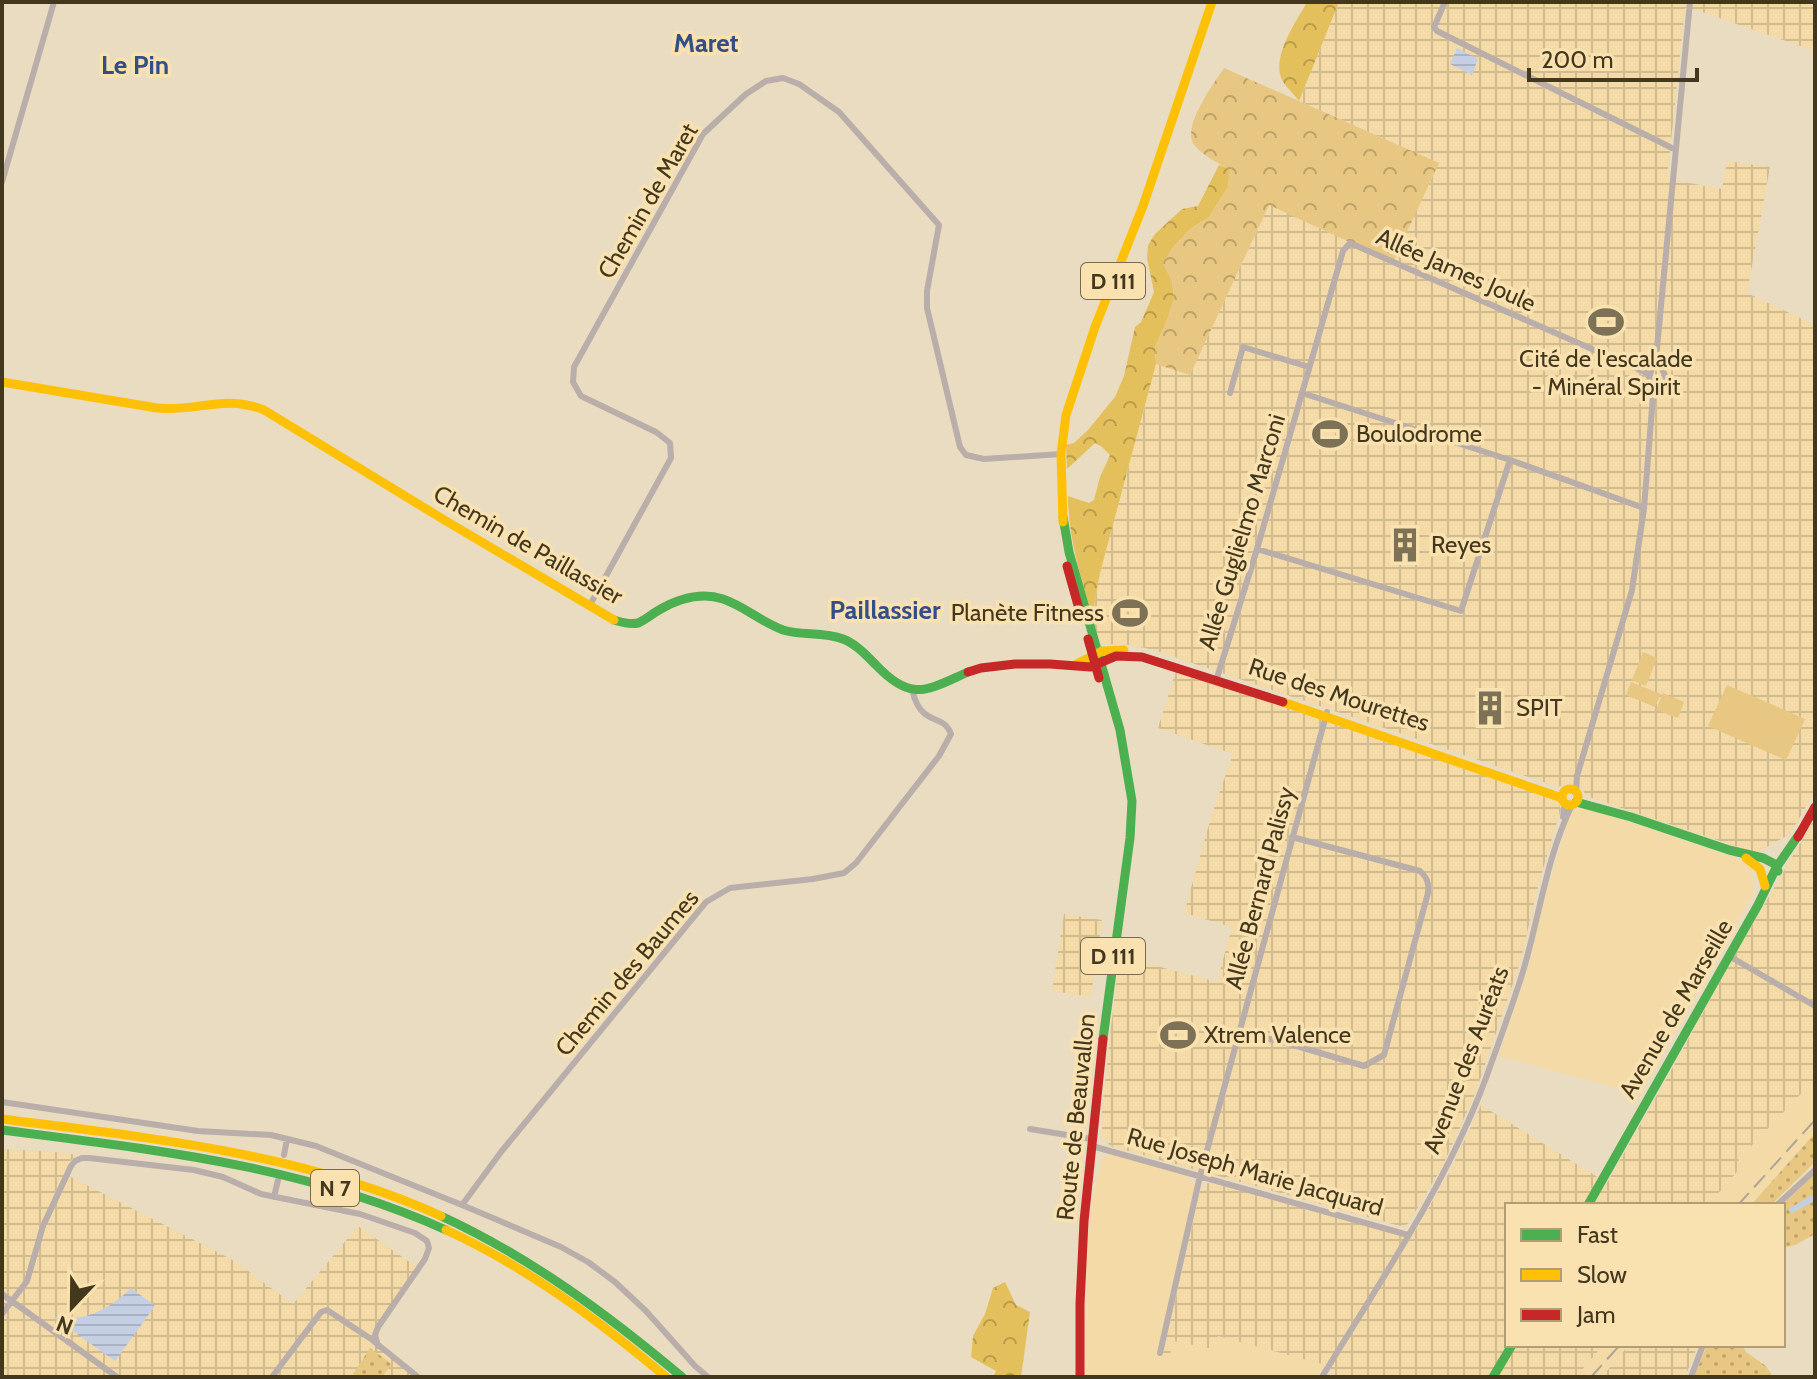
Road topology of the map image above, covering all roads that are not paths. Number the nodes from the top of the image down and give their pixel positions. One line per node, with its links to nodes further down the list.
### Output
1 (54, 2): 6 (street)
2 (1212, 2): 15 (main road, Route de Beauvallon / D 111)
3 (1445, 2): 5 (street)
4 (1690, 2): 5 (street, Avenue des Auréats)
5 (1676, 149): 7 (street, Avenue des Auréats)
6 (2, 182)
7 (1656, 358): 9 (street, Avenue des Auréats); 10 (street, Avenue des Auréats)
8 (1309, 367): 10 (street, Allée James Joule); 13 (street); 14 (street, Allée James Joule)
9 (1661, 370): 10 (street); 12 (street, Avenue des Auréats)
10 (1651, 372): 12 (street, Avenue des Auréats)
11 (2, 382): 19 (main road, Chemin de Paillassier)
12 (1656, 385): 17 (street, Avenue des Auréats)
13 (1230, 393)
14 (1302, 393): 16 (street); 18 (street, Allée Guglielmo Marconi)
15 (1061, 454): 19 (street, Chemin de Maret); 20 (main road, Route de Beauvallon / D 111)
16 (1510, 460): 17 (street); 18 (street)
17 (1644, 508): 26 (street, Avenue des Auréats)
18 (1257, 549): 23 (street, Allée Guglielmo Marconi)
19 (590, 605): 24 (main road, Chemin de Paillassier)
20 (1095, 653): 21 (main road); 22 (main road, Route de Beauvallon / D 111); 23 (main road, Rue des Mourettes)
21 (1073, 665): 22 (main road); 24 (main road)
22 (1098, 665): 23 (main road, Rue des Mourettes); 43 (main road, Route de Beauvallon / D 111)
23 (1217, 678): 25 (main road, Rue des Mourettes)
24 (912, 689): 51 (street, Chemin des Baumes)
25 (1326, 714): 26 (main road, Rue des Mourettes); 29 (street, Allée Bernard Palissy)
26 (1570, 797): 31 (main road, Rue des Mourettes); 52 (street, Avenue des Auréats)
27 (1815, 807): 28 (main road)
28 (1800, 833): 30 (main road, Avenue de Marseille); 32 (main road)
29 (1292, 837): 37 (street, Allée Bernard Palissy); 37 (street)
30 (1791, 844): 31 (main road); 32 (main road, Avenue de Marseille)
31 (1760, 861): 32 (main road, Rue des Mourettes); 33 (main road)
32 (1778, 869): 33 (main road, Avenue de Marseille); 34 (main road)
33 (1765, 886): 34 (main road, Avenue de Marseille)
34 (1758, 905): 35 (main road, Avenue de Marseille)
35 (1729, 956): 36 (street); 49 (main road, Avenue de Marseille)
36 (1815, 1006)
37 (1240, 1034): 46 (street, Allée Bernard Palissy)
38 (2, 1102): 42 (street)
39 (2, 1119): 64 (main road, N 7)
40 (1030, 1129): 43 (street, Rue Joseph Marie Jacquard)
41 (2, 1130): 63 (main road, N 7)
42 (287, 1139): 44 (street); 51 (street)
43 (1092, 1142): 46 (street, Rue Joseph Marie Jacquard); 66 (main road, Route de Beauvallon / D 111)
44 (284, 1155)
45 (1815, 1170): 50 (street)
46 (1200, 1176): 52 (street, Rue Joseph Marie Jacquard); 59 (street, Allée Bernard Palissy)
47 (278, 1180): 48 (street)
48 (274, 1197): 54 (street); 56 (street)
49 (1589, 1203)
50 (1779, 1203)
51 (462, 1205): 65 (street)
52 (1408, 1235): 67 (street, Avenue des Auréats)
53 (2, 1294): 54 (street)
54 (12, 1301): 55 (street); 60 (street)
55 (2, 1314)
56 (378, 1346): 61 (street); 62 (street)
57 (1511, 1347): 68 (main road)
58 (1702, 1347): 69 (street)
59 (1160, 1353)
60 (117, 1377)
61 (272, 1377)
62 (418, 1377)
63 (666, 1377)
64 (682, 1377)
65 (708, 1377)
66 (1080, 1377)
67 (1322, 1377)
68 (1493, 1377)
69 (1691, 1377)

